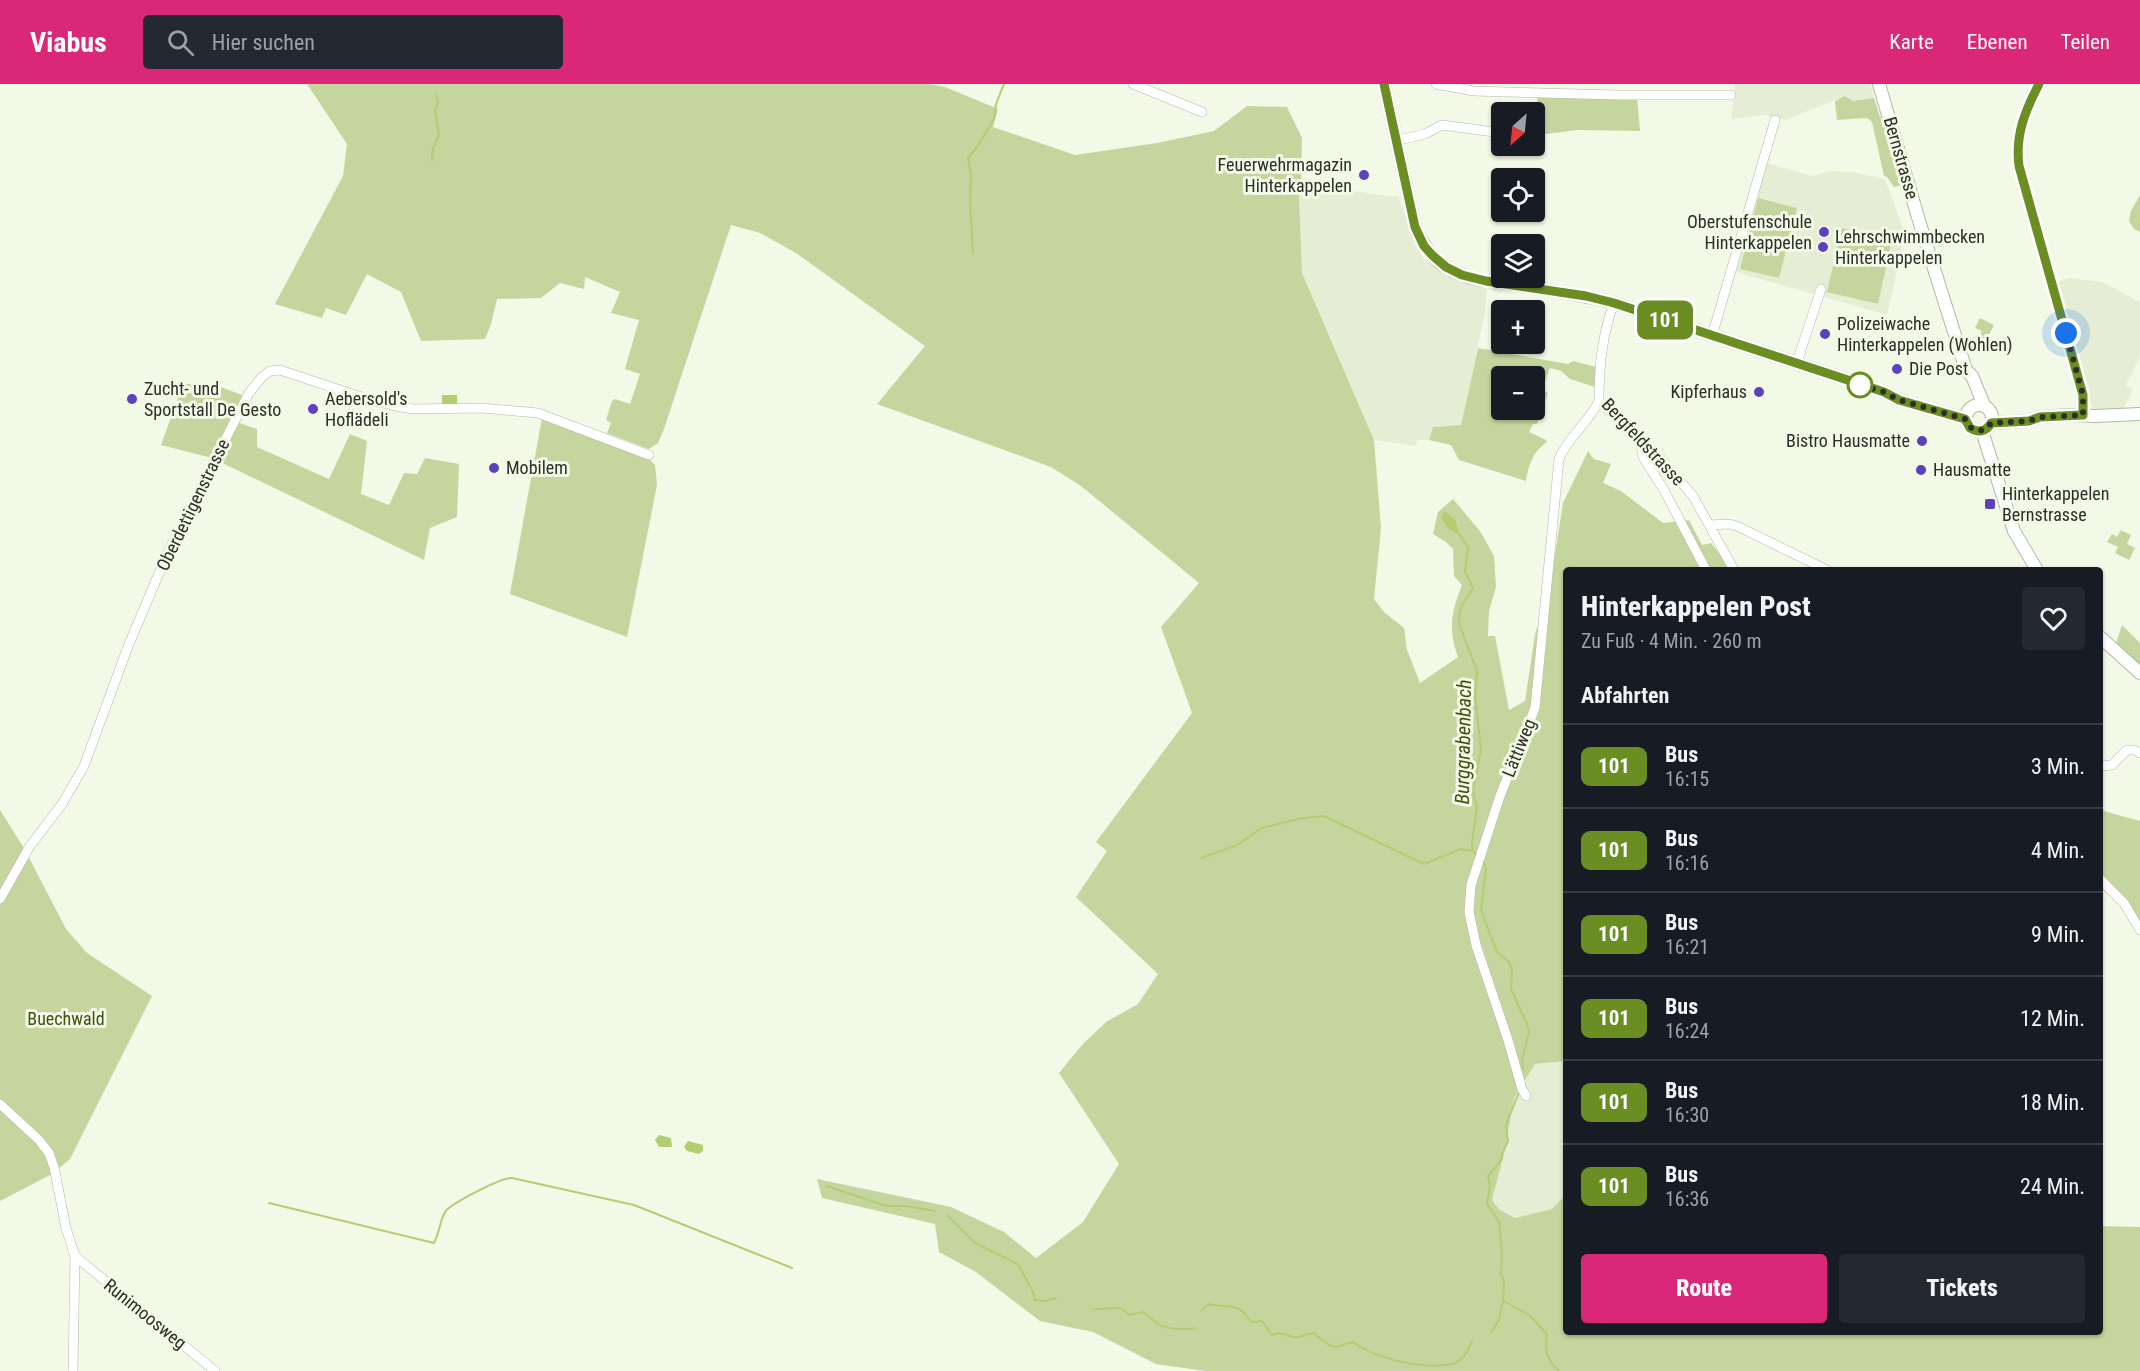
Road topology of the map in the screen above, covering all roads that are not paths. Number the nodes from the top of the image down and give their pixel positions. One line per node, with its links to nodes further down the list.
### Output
1 (1133, 84): 7 (street)
2 (1384, 84): 10 (street)
3 (1436, 84): 6 (street)
4 (1879, 84): 15 (street, Bernstrasse)
5 (2039, 84): 20 (street)
6 (1731, 95)
7 (1202, 112)
8 (1775, 120): 13 (street)
9 (1491, 131): 10 (street)
10 (1395, 141): 12 (street)
11 (1821, 289): 14 (street)
12 (1614, 303): 13 (street); 16 (street, Bergfeldstrasse)
13 (1712, 336): 14 (street)
14 (1796, 364): 19 (street)
15 (1966, 370): 17 (street, Bernstrasse); 19 (street, Bernstrasse)
16 (1599, 401): 23 (street, Bergfeldstrasse); 37 (street, Lättiweg)
17 (1986, 408): 19 (street); 21 (street); 22 (street)
18 (2140, 414): 20 (street)
19 (1967, 415): 22 (street)
20 (2083, 415): 21 (street)
21 (2040, 417): 22 (street)
22 (1986, 427): 29 (street)
23 (1641, 444): 25 (street, Bergfeldstrasse); 26 (street)
24 (649, 455): 35 (street, Oberdettigenstrasse)
25 (1709, 525): 27 (street, Bergfeldstrasse); 28 (street)
26 (1705, 567)
27 (1732, 567)
28 (1821, 567)
29 (2035, 567)
30 (2103, 640): 31 (street)
31 (2140, 673)
32 (2140, 753): 33 (street)
33 (2103, 766)
34 (2103, 882): 36 (street)
35 (0, 899)
36 (2140, 930)
37 (1526, 1096)
38 (0, 1104): 39 (street)
39 (75, 1256): 40 (street); 41 (street, Runimoosweg)
40 (73, 1371)
41 (215, 1371)

